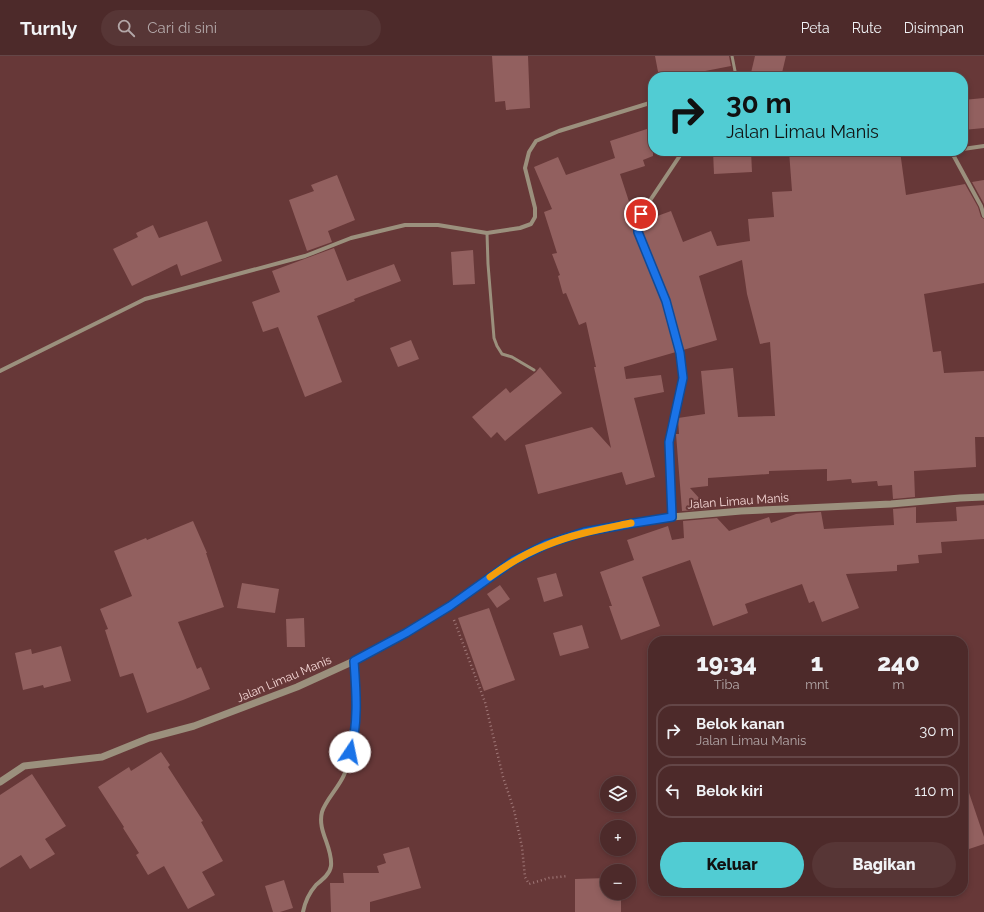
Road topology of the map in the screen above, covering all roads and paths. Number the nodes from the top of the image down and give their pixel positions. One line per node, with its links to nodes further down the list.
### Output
1 (732, 56): 2 (lane)
2 (734, 72)
3 (648, 104): 9 (street)
4 (984, 146): 5 (street)
5 (968, 148)
6 (680, 156): 13 (street)
7 (955, 156): 8 (street)
8 (984, 216)
9 (487, 233): 10 (lane); 11 (street)
10 (534, 370)
11 (0, 371)
12 (984, 497): 13 (street, Jalan Limau Manis)
13 (672, 517): 14 (street, Jalan Limau Manis)
14 (450, 606): 15 (street, Jalan Limau Manis); 17 (path)
15 (354, 661): 16 (street, Jalan Limau Manis); 18 (street)
16 (0, 782)
17 (568, 876)
18 (303, 912)

